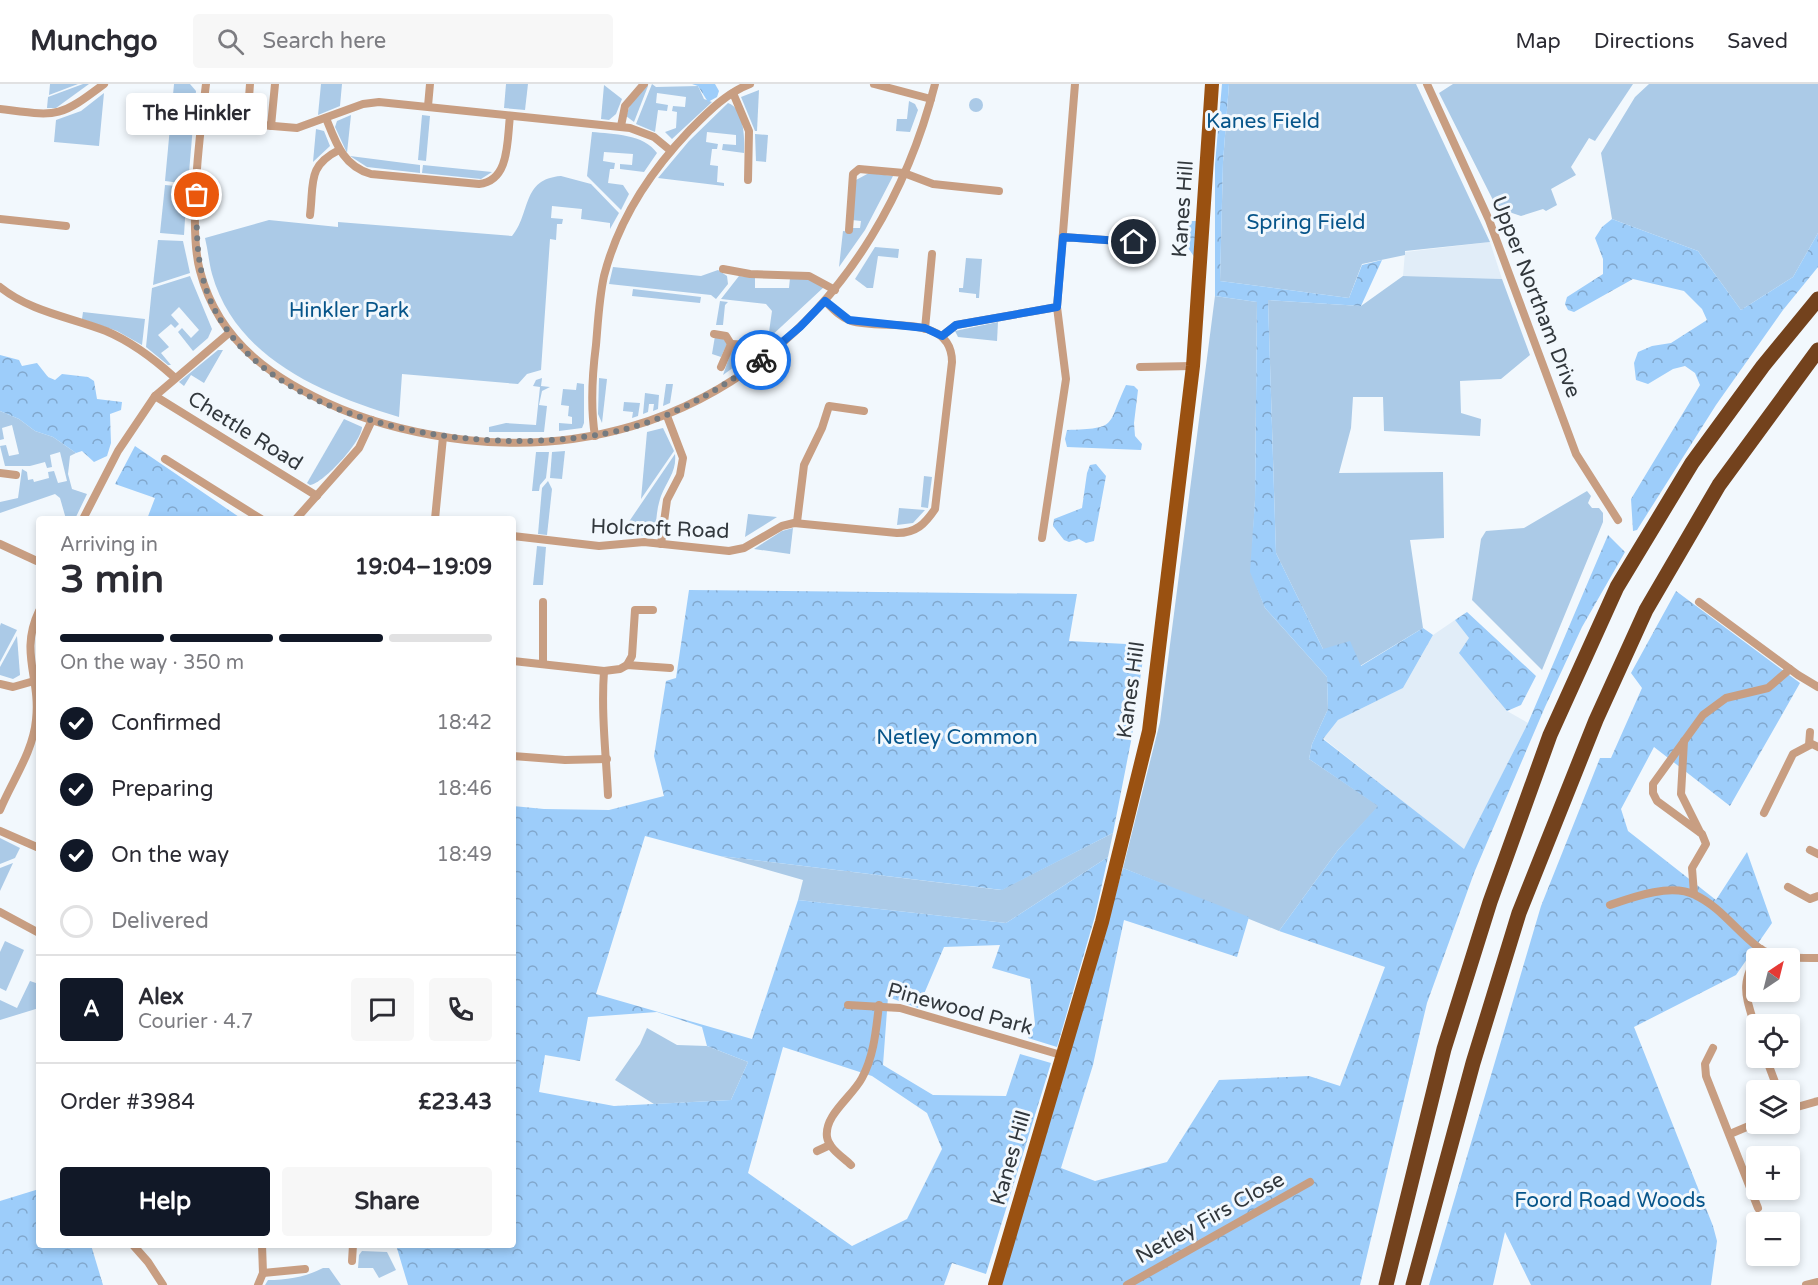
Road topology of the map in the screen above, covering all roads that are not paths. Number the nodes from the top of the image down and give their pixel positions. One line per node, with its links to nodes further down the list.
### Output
1 (104, 84): 16 (street)
2 (206, 84): 19 (street)
3 (250, 84): 20 (street)
4 (275, 84): 21 (street)
5 (430, 84): 15 (street)
6 (644, 84): 22 (street)
7 (750, 84): 13 (street)
8 (874, 84): 14 (street)
9 (935, 84): 14 (street)
10 (1076, 84): 32 (street)
11 (1212, 84): 48 (main road, Kanes Hill)
12 (1427, 84): 66 (street, Upper Northam Drive)
13 (733, 93): 24 (street); 26 (street)
14 (931, 99): 25 (street)
15 (428, 106): 17 (street); 18 (street)
16 (0, 109)
17 (510, 116): 22 (street); 23 (street)
18 (326, 118): 21 (street); 23 (street)
19 (202, 120): 20 (street); 43 (street)
20 (247, 124): 21 (street)
21 (271, 126)
22 (621, 126): 24 (street)
23 (339, 150): 28 (street)
24 (671, 151): 56 (street)
25 (904, 173): 27 (street); 31 (street); 37 (street)
26 (748, 180)
27 (999, 191)
28 (310, 215)
29 (0, 219): 30 (street)
30 (66, 226)
31 (852, 226)
32 (1063, 237): 33 (street); 40 (street)
33 (1148, 243)
34 (932, 254): 41 (street)
35 (723, 269): 37 (street)
36 (0, 287): 51 (street)
37 (834, 290): 39 (street)
38 (1818, 299): 134 (highway)
39 (825, 301): 41 (street); 47 (street)
40 (1057, 307): 44 (street); 69 (street)
41 (925, 328): 44 (street)
42 (717, 332): 45 (street)
43 (229, 333): 51 (street); 55 (street)
44 (942, 336): 67 (street, Holcroft Road)
45 (731, 344): 47 (street); 49 (street)
46 (1818, 350): 135 (highway)
47 (763, 358): 54 (street)
48 (1193, 366): 50 (street); 111 (main road, Kanes Hill)
49 (721, 367)
50 (1140, 367)
51 (174, 377): 52 (street)
52 (155, 396): 61 (street, Chettle Road); 62 (street)
53 (864, 411): 67 (street)
54 (667, 416): 56 (street); 71 (street)
55 (372, 420): 57 (street); 61 (street)
56 (595, 436): 57 (street)
57 (443, 437): 65 (street)
58 (165, 459): 63 (street)
59 (0, 473): 60 (street)
60 (16, 475)
61 (317, 496): 64 (street)
62 (85, 516)
63 (256, 516)
64 (299, 516)
65 (435, 516)
66 (1618, 520)
67 (797, 522): 71 (street, Holcroft Road)
68 (516, 536): 71 (street, Holcroft Road)
69 (1042, 538)
70 (0, 544): 72 (street)
71 (661, 544)
72 (36, 561)
73 (543, 602): 78 (street)
74 (1699, 602): 81 (street)
75 (653, 610): 79 (street)
76 (36, 619): 83 (street)
77 (516, 661): 78 (street)
78 (543, 663): 82 (street)
79 (627, 665): 80 (street); 82 (street)
80 (670, 668)
81 (1790, 669): 85 (street); 89 (street)
82 (604, 671): 92 (street)
83 (34, 681): 84 (street); 86 (street)
84 (0, 684)
85 (1818, 687)
86 (36, 692)
87 (1810, 732): 90 (street)
88 (36, 741): 94 (street)
89 (1684, 741): 97 (street); 97 (street)
90 (1814, 746): 95 (street)
91 (516, 756): 92 (street)
92 (607, 759): 93 (street)
93 (608, 795)
94 (0, 810)
95 (1764, 813)
96 (0, 831): 98 (street)
97 (1702, 834): 100 (street)
98 (36, 847)
99 (1788, 888): 101 (street)
100 (1694, 894): 102 (street); 105 (street)
101 (1818, 896)
102 (1610, 905)
103 (0, 912): 104 (street)
104 (36, 931)
105 (1759, 948)
106 (1800, 957): 107 (street)
107 (1818, 958)
108 (848, 1005): 109 (street, Pinewood Park)
109 (879, 1005): 111 (street, Pinewood Park); 116 (street)
110 (1713, 1047): 115 (street)
111 (1061, 1055): 132 (main road, Kanes Hill)
112 (1818, 1101): 113 (street)
113 (1800, 1106)
114 (1746, 1127): 115 (street)
115 (1730, 1134): 119 (street)
116 (830, 1145): 117 (street); 118 (street)
117 (817, 1151)
118 (851, 1165)
119 (1746, 1178)
120 (1310, 1182): 133 (street, Netley Firs Close)
121 (1755, 1200): 122 (street)
122 (1758, 1208)
123 (136, 1248): 130 (street)
124 (262, 1248): 128 (street)
125 (353, 1248): 126 (street)
126 (352, 1261)
127 (305, 1269): 128 (street)
128 (263, 1273): 131 (street)
129 (1818, 1282): 136 (street)
130 (163, 1285)
131 (258, 1285)
132 (995, 1285)
133 (1127, 1285)
134 (1386, 1285)
135 (1413, 1285)
136 (1806, 1285)

